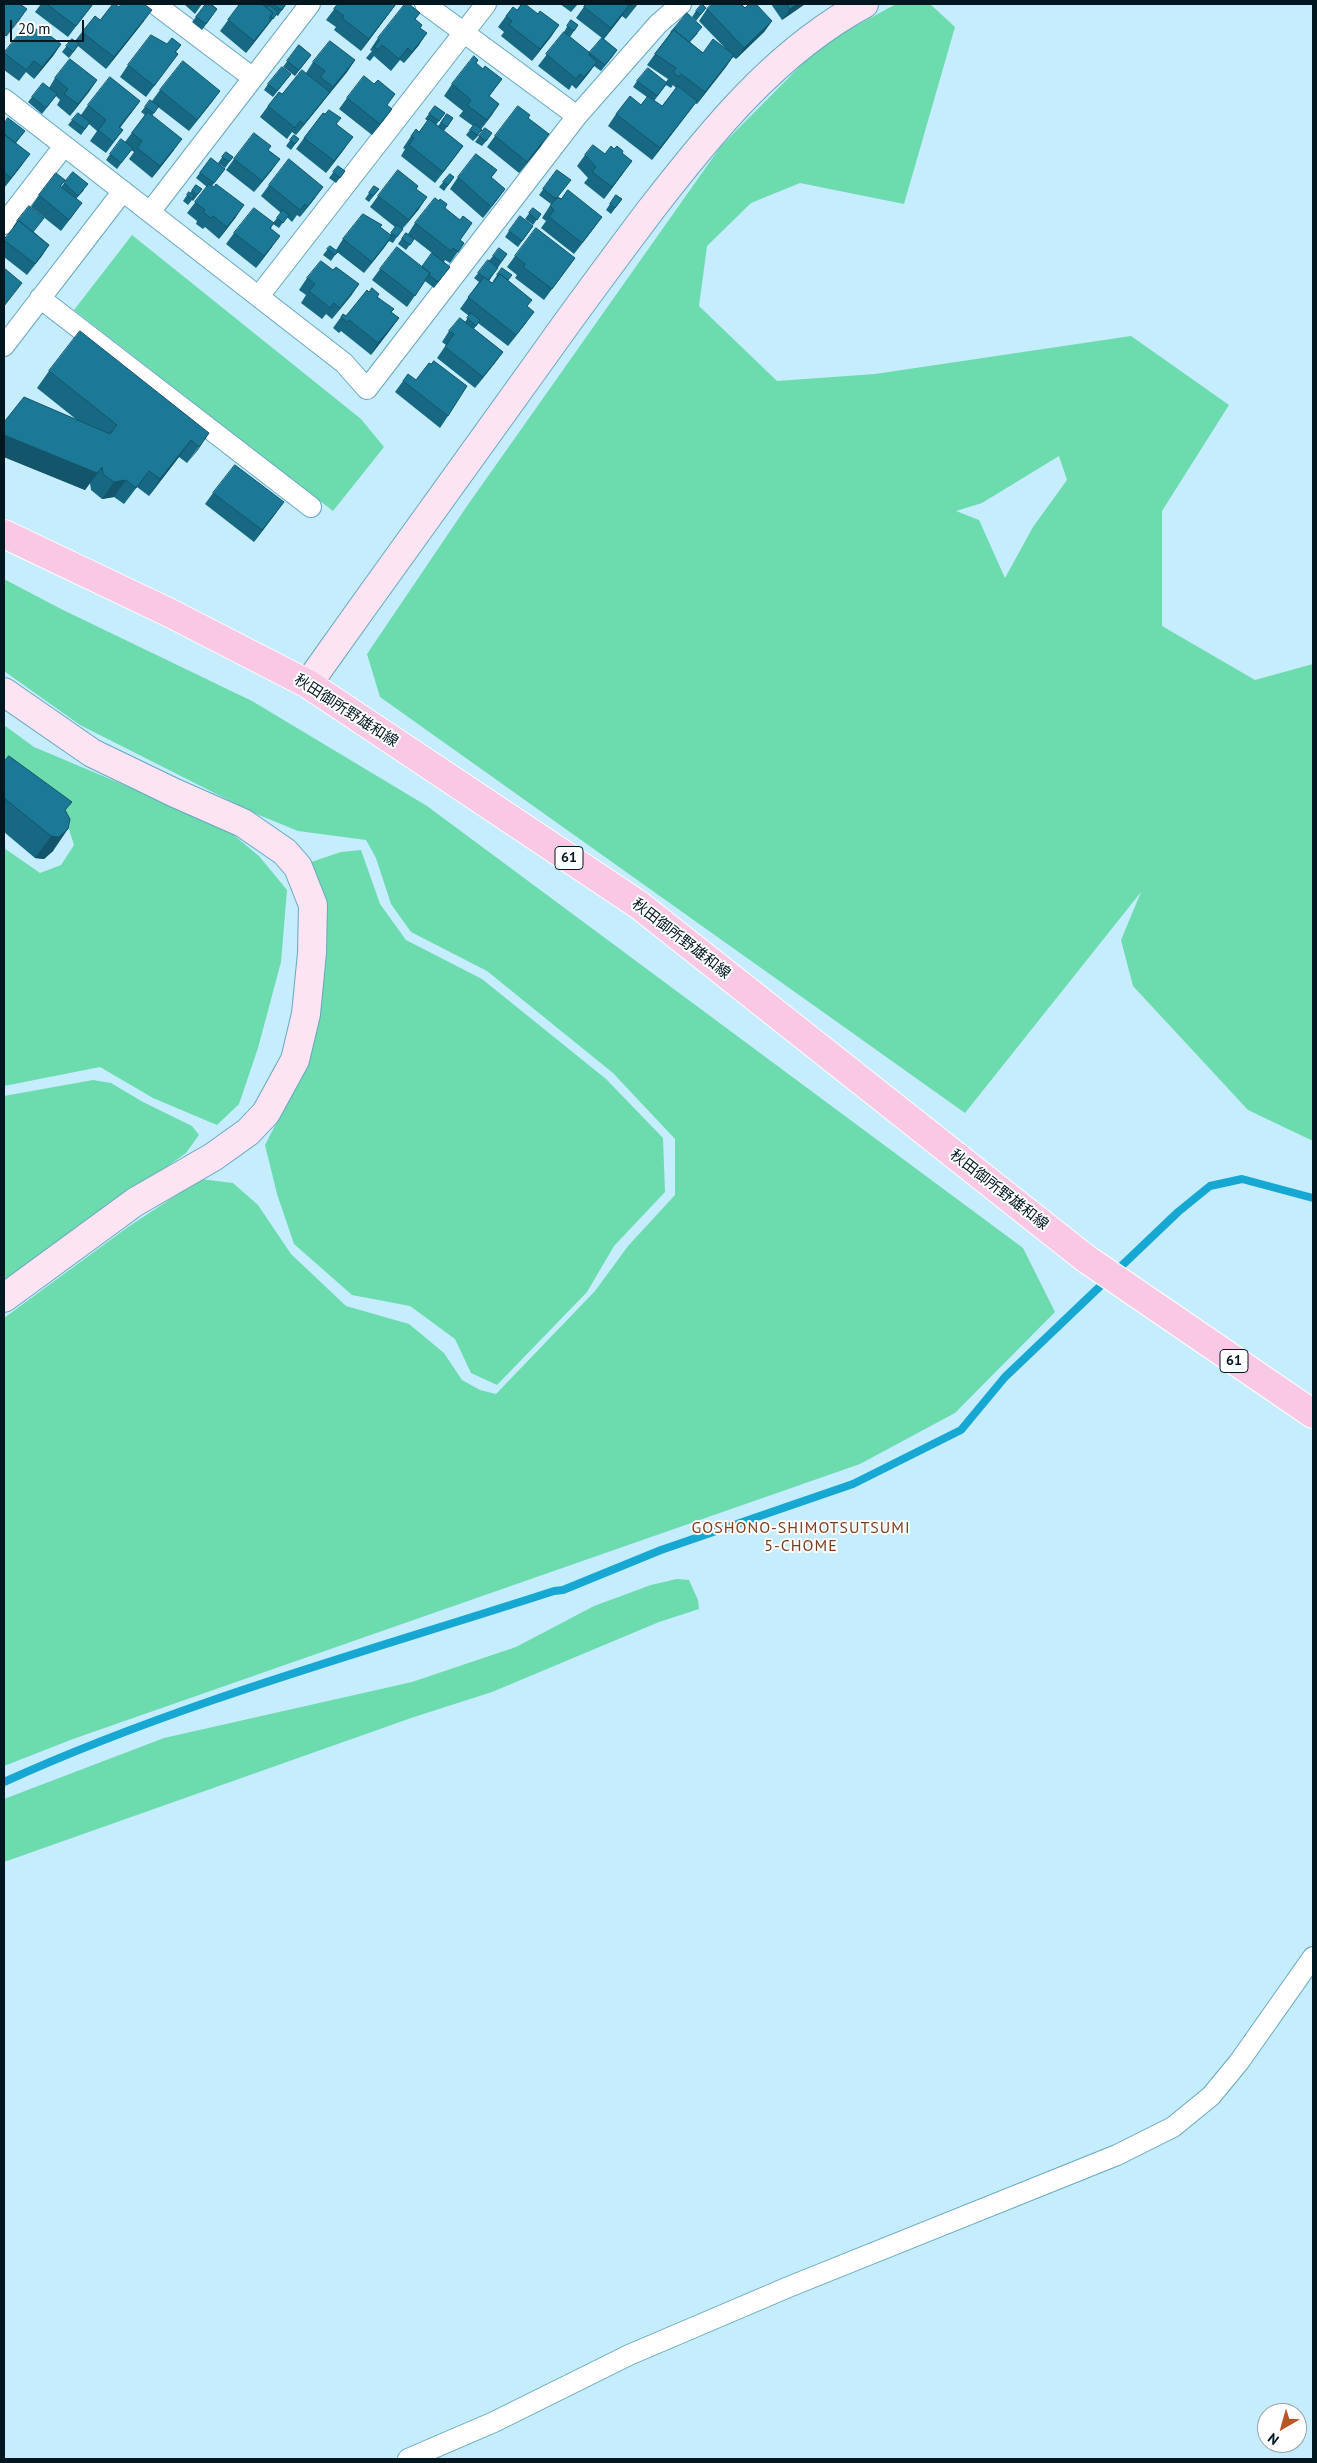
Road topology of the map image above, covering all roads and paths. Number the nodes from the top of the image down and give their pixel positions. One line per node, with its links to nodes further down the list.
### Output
1 (155, 4): 8 (street)
2 (310, 4): 8 (street)
3 (425, 4): 7 (street)
4 (486, 4): 7 (street)
5 (680, 4): 10 (street)
6 (864, 4): 20 (street)
7 (463, 33): 10 (street); 15 (street)
8 (253, 78): 13 (street)
9 (4, 100): 11 (street)
10 (577, 116): 15 (street)
11 (64, 146): 12 (street); 14 (street)
12 (122, 191): 13 (street); 16 (street)
13 (150, 212): 15 (street)
14 (4, 224)
15 (259, 296)
16 (40, 298): 17 (street); 18 (street)
17 (4, 346)
18 (311, 507)
19 (4, 534): 20 (main road, 秋田御所野雄和線 / 61)
20 (308, 684): 23 (main road, 秋田御所野雄和線 / 61)
21 (4, 692): 22 (street)
22 (4, 1298)
23 (1313, 1414)
24 (1313, 1957): 25 (street)
25 (408, 2459)

